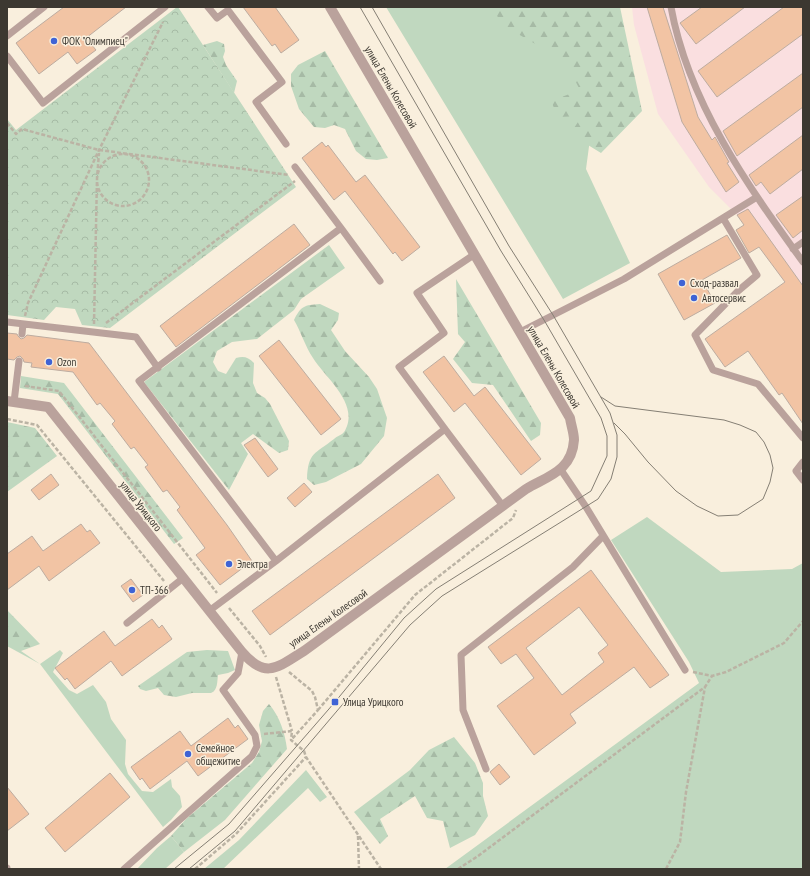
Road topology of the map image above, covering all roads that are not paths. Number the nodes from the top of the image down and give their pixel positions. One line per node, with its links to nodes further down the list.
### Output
1 (44, 7): 6 (lane)
2 (165, 7): 7 (lane)
3 (208, 7): 8 (lane)
4 (330, 7): 15 (street, улица Елены Колесовой)
5 (671, 7): 10 (lane)
6 (7, 36)
7 (7, 56)
8 (286, 144)
9 (295, 168): 12 (lane)
10 (757, 197): 11 (lane); 14 (lane)
11 (723, 218): 20 (lane); 26 (lane)
12 (341, 228): 17 (lane); 23 (lane)
13 (803, 242): 14 (lane)
14 (793, 249): 16 (lane)
15 (475, 254): 20 (street, улица Елены Колесовой); 25 (lane)
16 (803, 262)
17 (380, 281)
18 (7, 322): 19 (lane)
19 (23, 324): 21 (lane); 23 (lane)
20 (520, 332): 28 (street, улица Елены Колесовой)
21 (22, 334)
22 (19, 361): 24 (lane)
23 (158, 368): 32 (lane)
24 (10, 402): 33 (street, улица Урицкого)
25 (445, 429): 30 (lane); 32 (lane)
26 (803, 438)
27 (803, 462): 29 (lane)
28 (561, 470): 30 (street, улица Елены Колесовой); 31 (lane)
29 (803, 480)
30 (503, 506): 36 (street, улица Елены Колесовой)
31 (603, 536): 37 (lane); 38 (lane)
32 (276, 561): 34 (lane)
33 (182, 579): 34 (street, улица Урицкого); 35 (lane)
34 (209, 611): 36 (street, улица Урицкого)
35 (127, 623)
36 (242, 652): 39 (lane)
37 (685, 670)
38 (486, 768)
39 (124, 869)

